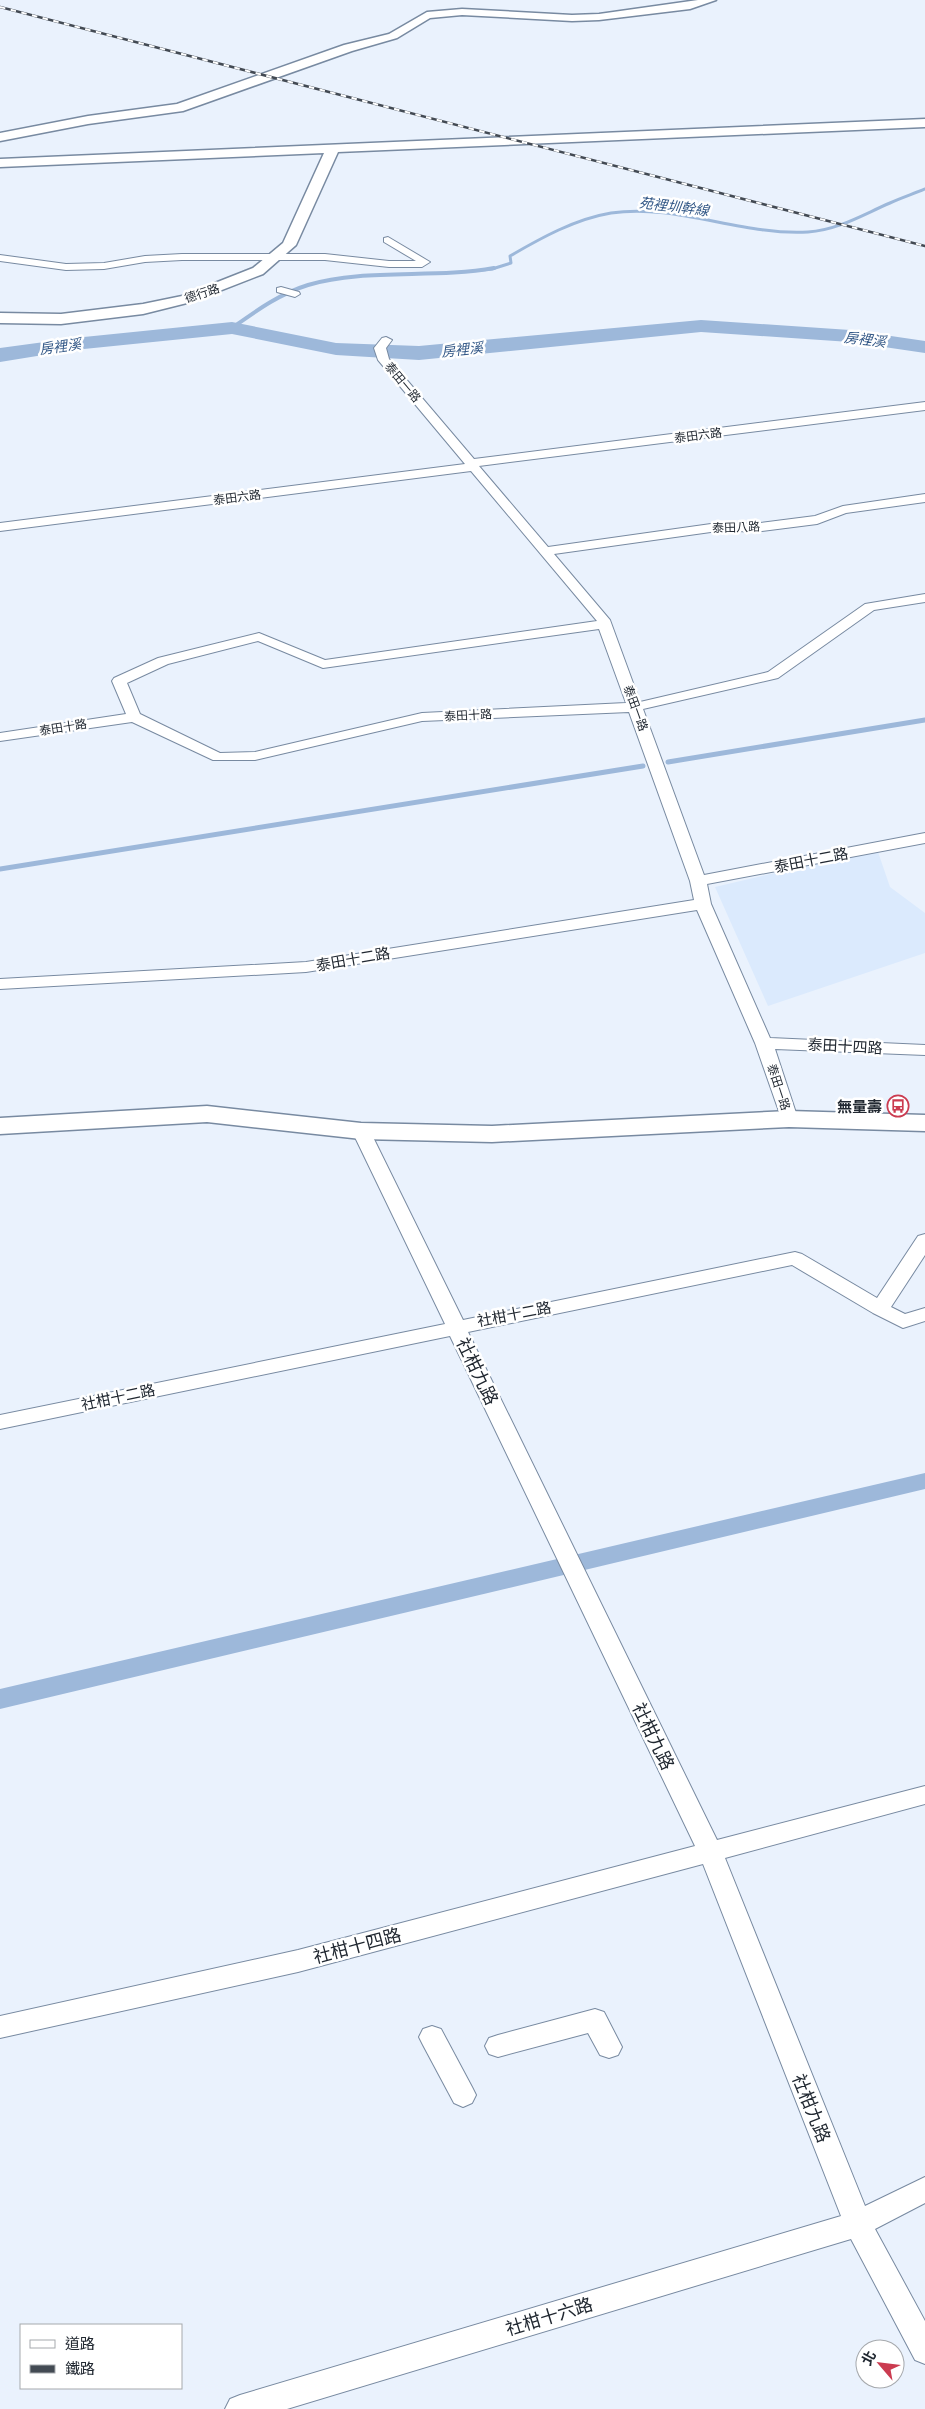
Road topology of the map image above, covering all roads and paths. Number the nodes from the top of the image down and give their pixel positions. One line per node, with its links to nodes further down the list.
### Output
1 (710, 0): 3 (street)
2 (925, 122): 4 (street)
3 (0, 137)
4 (332, 150): 5 (street); 7 (street, 德行路)
5 (0, 163)
6 (388, 240): 7 (street)
7 (276, 257): 8 (street); 11 (street, 德行路)
8 (0, 258)
9 (280, 290): 10 (street)
10 (295, 294)
11 (0, 318)
12 (382, 348): 14 (street, 泰田一路)
13 (925, 406): 14 (street, 泰田六路)
14 (473, 465): 16 (street, 泰田六路); 17 (street, 泰田一路)
15 (925, 498): 17 (street, 泰田八路)
16 (0, 527)
17 (545, 551): 19 (street, 泰田一路)
18 (925, 598): 20 (street, 泰田十路)
19 (605, 624): 20 (street, 泰田一路); 21 (street)
20 (635, 707): 21 (street, 泰田十路); 24 (street, 泰田一路)
21 (134, 717): 22 (street, 泰田十路)
22 (0, 737)
23 (925, 838): 24 (street, 泰田十二路)
24 (698, 881): 25 (street, 泰田一路)
25 (703, 904): 26 (street, 泰田十二路); 27 (street, 泰田一路)
26 (0, 984)
27 (764, 1043): 28 (street, 泰田十四路); 29 (street, 泰田一路)
28 (925, 1050)
29 (790, 1119): 30 (street); 32 (street)
30 (925, 1123)
31 (0, 1126): 32 (street)
32 (361, 1131): 36 (street, 社柑九路)
33 (925, 1240): 34 (street)
34 (880, 1309): 35 (street, 社柑十二路); 36 (street, 社柑十二路)
35 (925, 1314)
36 (456, 1326): 37 (street, 社柑十二路); 38 (street, 社柑九路)
37 (0, 1422)
38 (554, 1529): 40 (street, 社柑九路)
39 (925, 1795): 40 (street)
40 (711, 1853): 41 (street, 社柑十四路); 47 (street, 社柑九路)
41 (0, 2027)
42 (432, 2037): 45 (street)
43 (498, 2046): 44 (street)
44 (609, 2047)
45 (463, 2095)
46 (925, 2189): 47 (street, 社柑十六路)
47 (858, 2224): 48 (street, 社柑九路); 49 (street, 社柑十六路)
48 (925, 2350)
49 (240, 2409)

